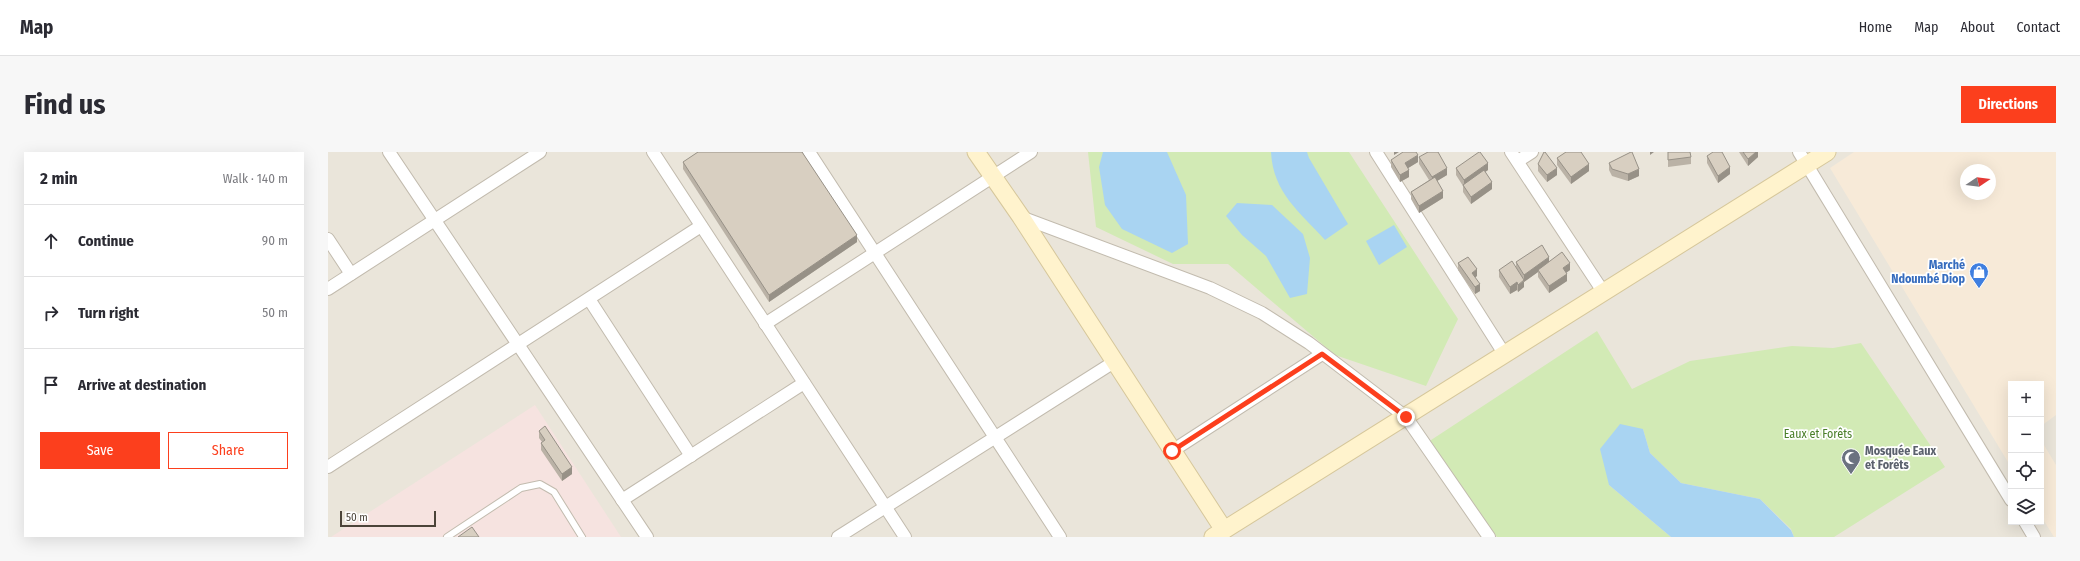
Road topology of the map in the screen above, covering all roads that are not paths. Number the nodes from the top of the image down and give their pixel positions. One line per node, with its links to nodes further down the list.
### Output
1 (389, 152): 15 (street)
2 (540, 152): 10 (street)
3 (809, 152): 18 (street)
4 (976, 152): 13 (street)
5 (1031, 152): 13 (street)
6 (1376, 152): 26 (street)
7 (1532, 152): 11 (street)
8 (1827, 152): 12 (street)
9 (655, 153): 16 (street)
10 (527, 155): 15 (street)
11 (1515, 157): 21 (street)
12 (1803, 159): 21 (street); 34 (street)
13 (992, 177): 14 (street); 18 (street)
14 (1021, 217): 25 (street); 27 (street)
15 (434, 220): 19 (street); 24 (street)
16 (701, 226): 22 (street); 23 (street)
17 (328, 239): 19 (street)
18 (875, 253): 23 (street); 30 (street)
19 (351, 274): 20 (street)
20 (328, 289)
21 (1604, 293): 26 (street)
22 (588, 299): 24 (street); 32 (street)
23 (765, 324): 28 (street)
24 (518, 345): 33 (street); 35 (street)
25 (1322, 354): 29 (street); 31 (street)
26 (1505, 355): 29 (street)
27 (1114, 362): 30 (street); 31 (street)
28 (804, 383): 32 (street); 36 (street)
29 (1406, 417): 38 (street); 45 (street)
30 (995, 439): 36 (street); 44 (street)
31 (1172, 451): 38 (street)
32 (691, 456): 35 (street)
33 (328, 467)
34 (2008, 495)
35 (622, 500): 41 (street)
36 (885, 507): 42 (street); 43 (street)
37 (2027, 525): 46 (street)
38 (1222, 535)
39 (447, 537): 40 (lane)
40 (582, 537)
41 (647, 537)
42 (838, 537)
43 (905, 537)
44 (1060, 537)
45 (1489, 537)
46 (2034, 537)

